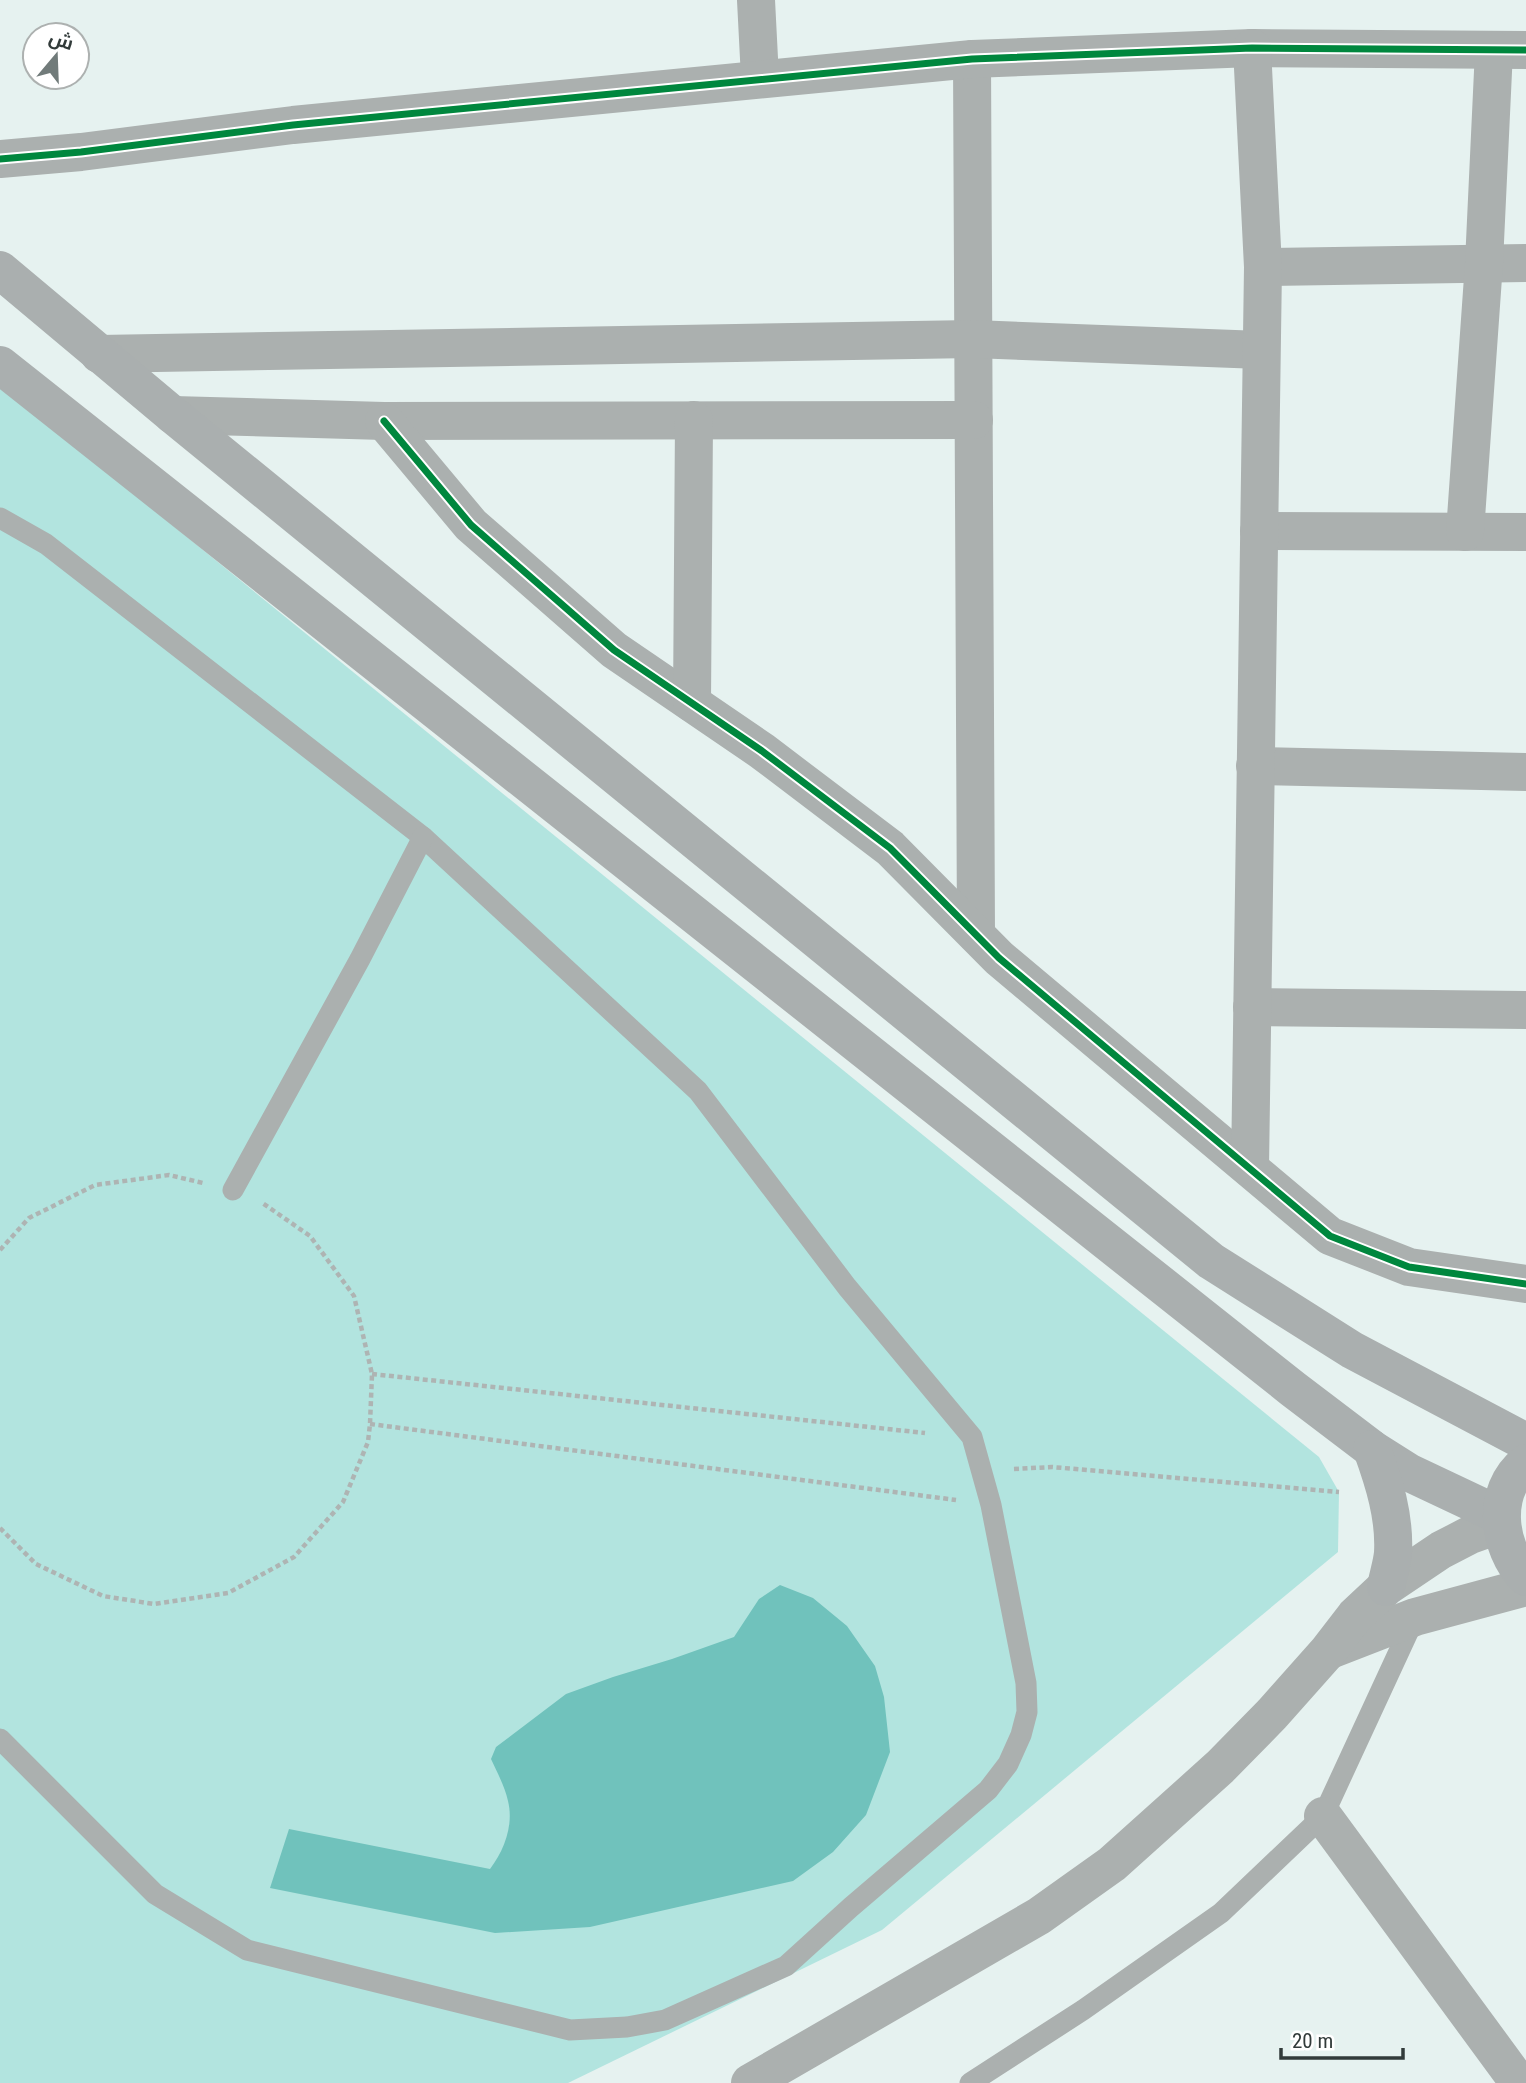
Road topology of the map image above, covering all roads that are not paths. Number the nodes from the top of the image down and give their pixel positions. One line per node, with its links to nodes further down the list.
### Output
1 (756, 0): 5 (street)
2 (1252, 48): 3 (street); 4 (street); 9 (street)
3 (1510, 50): 7 (street)
4 (972, 59): 5 (street); 11 (street)
5 (760, 78): 6 (street)
6 (0, 159)
7 (1485, 263): 8 (street); 9 (street); 21 (street)
8 (1526, 263)
9 (1263, 267): 12 (street)
10 (0, 270): 13 (main road)
11 (973, 339): 12 (street); 13 (street); 16 (street)
12 (1261, 350): 20 (street)
13 (99, 354): 15 (main road)
14 (0, 365): 34 (main road)
15 (173, 415): 17 (street); 33 (main road)
16 (974, 420): 18 (street); 27 (street)
17 (384, 421): 18 (street); 23 (street)
18 (694, 421): 23 (street)
19 (0, 518): 26 (lane)
20 (1259, 531): 21 (street); 24 (street)
21 (1465, 532): 22 (street)
22 (1526, 532)
23 (692, 703): 27 (street)
24 (1255, 766): 25 (street); 28 (street)
25 (1526, 772)
26 (423, 837): 31 (lane); 42 (lane)
27 (976, 934): 30 (street)
28 (1252, 1007): 29 (street); 30 (street)
29 (1526, 1010)
30 (1250, 1168): 32 (street)
31 (233, 1190)
32 (1526, 1284)
33 (1526, 1441)
34 (1372, 1449): 36 (main road); 38 (main road)
35 (1526, 1462): 36 (main road)
36 (1501, 1520): 37 (main road); 38 (street)
37 (1526, 1577)
38 (1386, 1587): 41 (street)
39 (1526, 1587): 40 (street)
40 (1415, 1617): 41 (street); 43 (lane)
41 (1328, 1651): 44 (street)
42 (0, 1739)
43 (1323, 1816): 45 (lane); 46 (street)
44 (750, 2083)
45 (970, 2083)
46 (1519, 2083)

